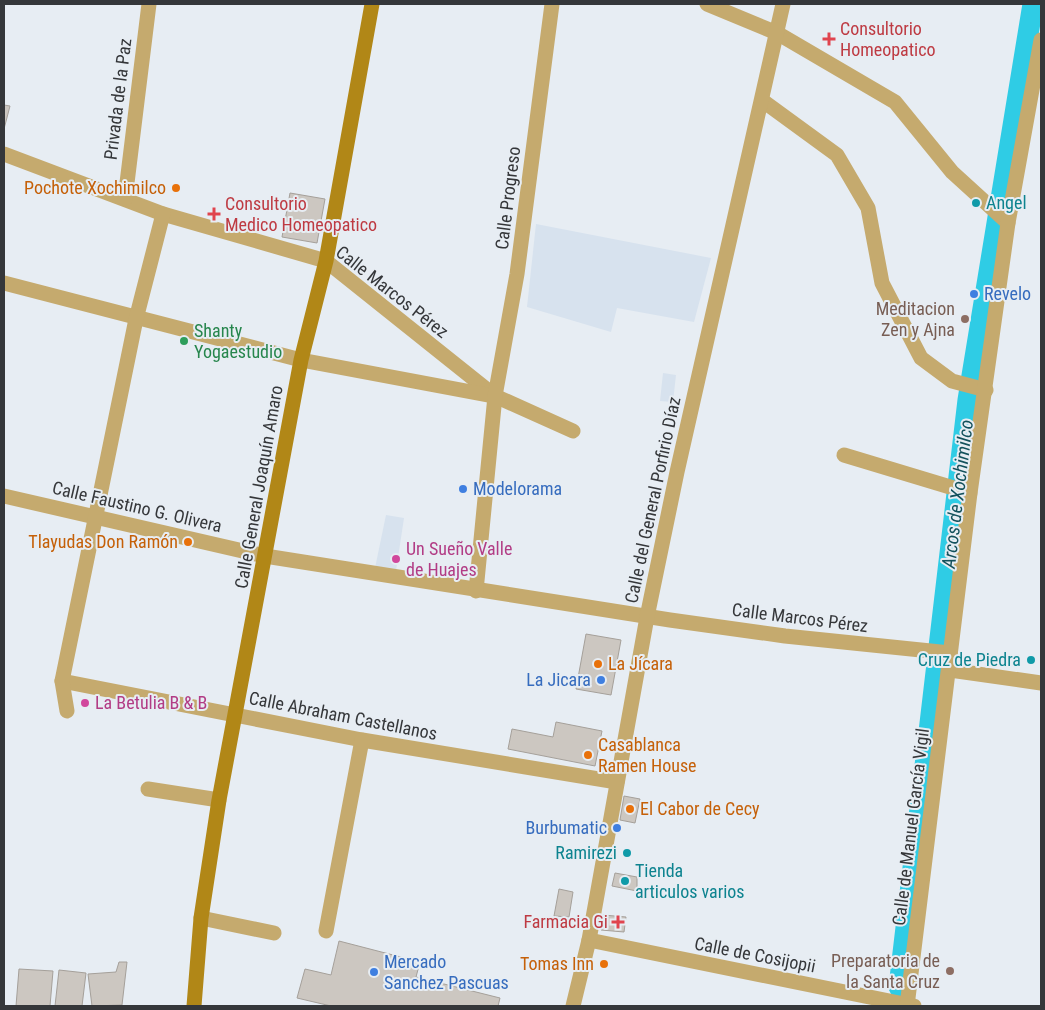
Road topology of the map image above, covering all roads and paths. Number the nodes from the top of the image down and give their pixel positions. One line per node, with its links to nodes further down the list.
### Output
1 (148, 4): 10 (street, Privada de la Paz)
2 (372, 4): 13 (street, Calle General Joaquín Amaro)
3 (552, 4): 18 (street, Calle Progreso)
4 (707, 4): 6 (street)
5 (783, 4): 6 (street, Calle del General Porfirio Díaz)
6 (777, 33): 8 (street, Calle del General Porfirio Díaz); 12 (street)
7 (1041, 40): 12 (street, Calle de Manuel García Vigil)
8 (763, 101): 17 (street); 26 (street, Calle del General Porfirio Díaz)
9 (4, 154): 10 (street, Calle Marcos Pérez)
10 (125, 199): 11 (street, Calle Marcos Pérez)
11 (163, 214): 13 (street, Calle Marcos Pérez); 15 (street)
12 (1008, 223): 17 (street, Calle de Manuel García Vigil)
13 (326, 261): 16 (street, Calle General Joaquín Amaro); 18 (street, Calle Marcos Pérez)
14 (4, 283): 15 (street)
15 (136, 319): 16 (street); 23 (street)
16 (301, 360): 18 (street); 24 (street, Calle General Joaquín Amaro)
17 (986, 390): 21 (street, Calle de Manuel García Vigil)
18 (494, 396): 19 (street, Calle Marcos Pérez); 25 (street, Calle Progreso)
19 (573, 430)
20 (844, 455): 21 (street)
21 (970, 493): 27 (street, Calle de Manuel García Vigil)
22 (4, 496): 23 (street, Calle Faustino G. Olivera)
23 (97, 517): 24 (street, Calle Faustino G. Olivera); 29 (street)
24 (265, 556): 25 (street, Calle Faustino G. Olivera); 32 (street, Calle General Joaquín Amaro)
25 (476, 591): 26 (street, Calle Faustino G. Olivera)
26 (647, 617): 27 (street, Calle Marcos Pérez); 34 (street, Calle del General Porfirio Díaz)
27 (950, 653): 28 (street, Calle de Manuel García Vigil)
28 (950, 670): 30 (street); 43 (street, Calle de Manuel García Vigil)
29 (62, 681): 31 (street); 32 (street, Calle Abraham Castellanos)
30 (1041, 683)
31 (67, 711)
32 (236, 715): 33 (street, Calle Abraham Castellanos); 36 (street, Calle General Joaquín Amaro)
33 (362, 740): 34 (street, Calle Abraham Castellanos); 38 (street)
34 (617, 782): 40 (street, Calle del General Porfirio Díaz)
35 (148, 789): 36 (street)
36 (219, 800): 37 (street, Calle General Joaquín Amaro)
37 (201, 918): 39 (street); 41 (street, Calle General Joaquín Amaro)
38 (326, 931)
39 (274, 933)
40 (589, 940): 42 (street, Calle del General Porfirio Díaz); 43 (street, Calle de Cosijopii)
41 (194, 1006)
42 (573, 1006)
43 (910, 1006)

